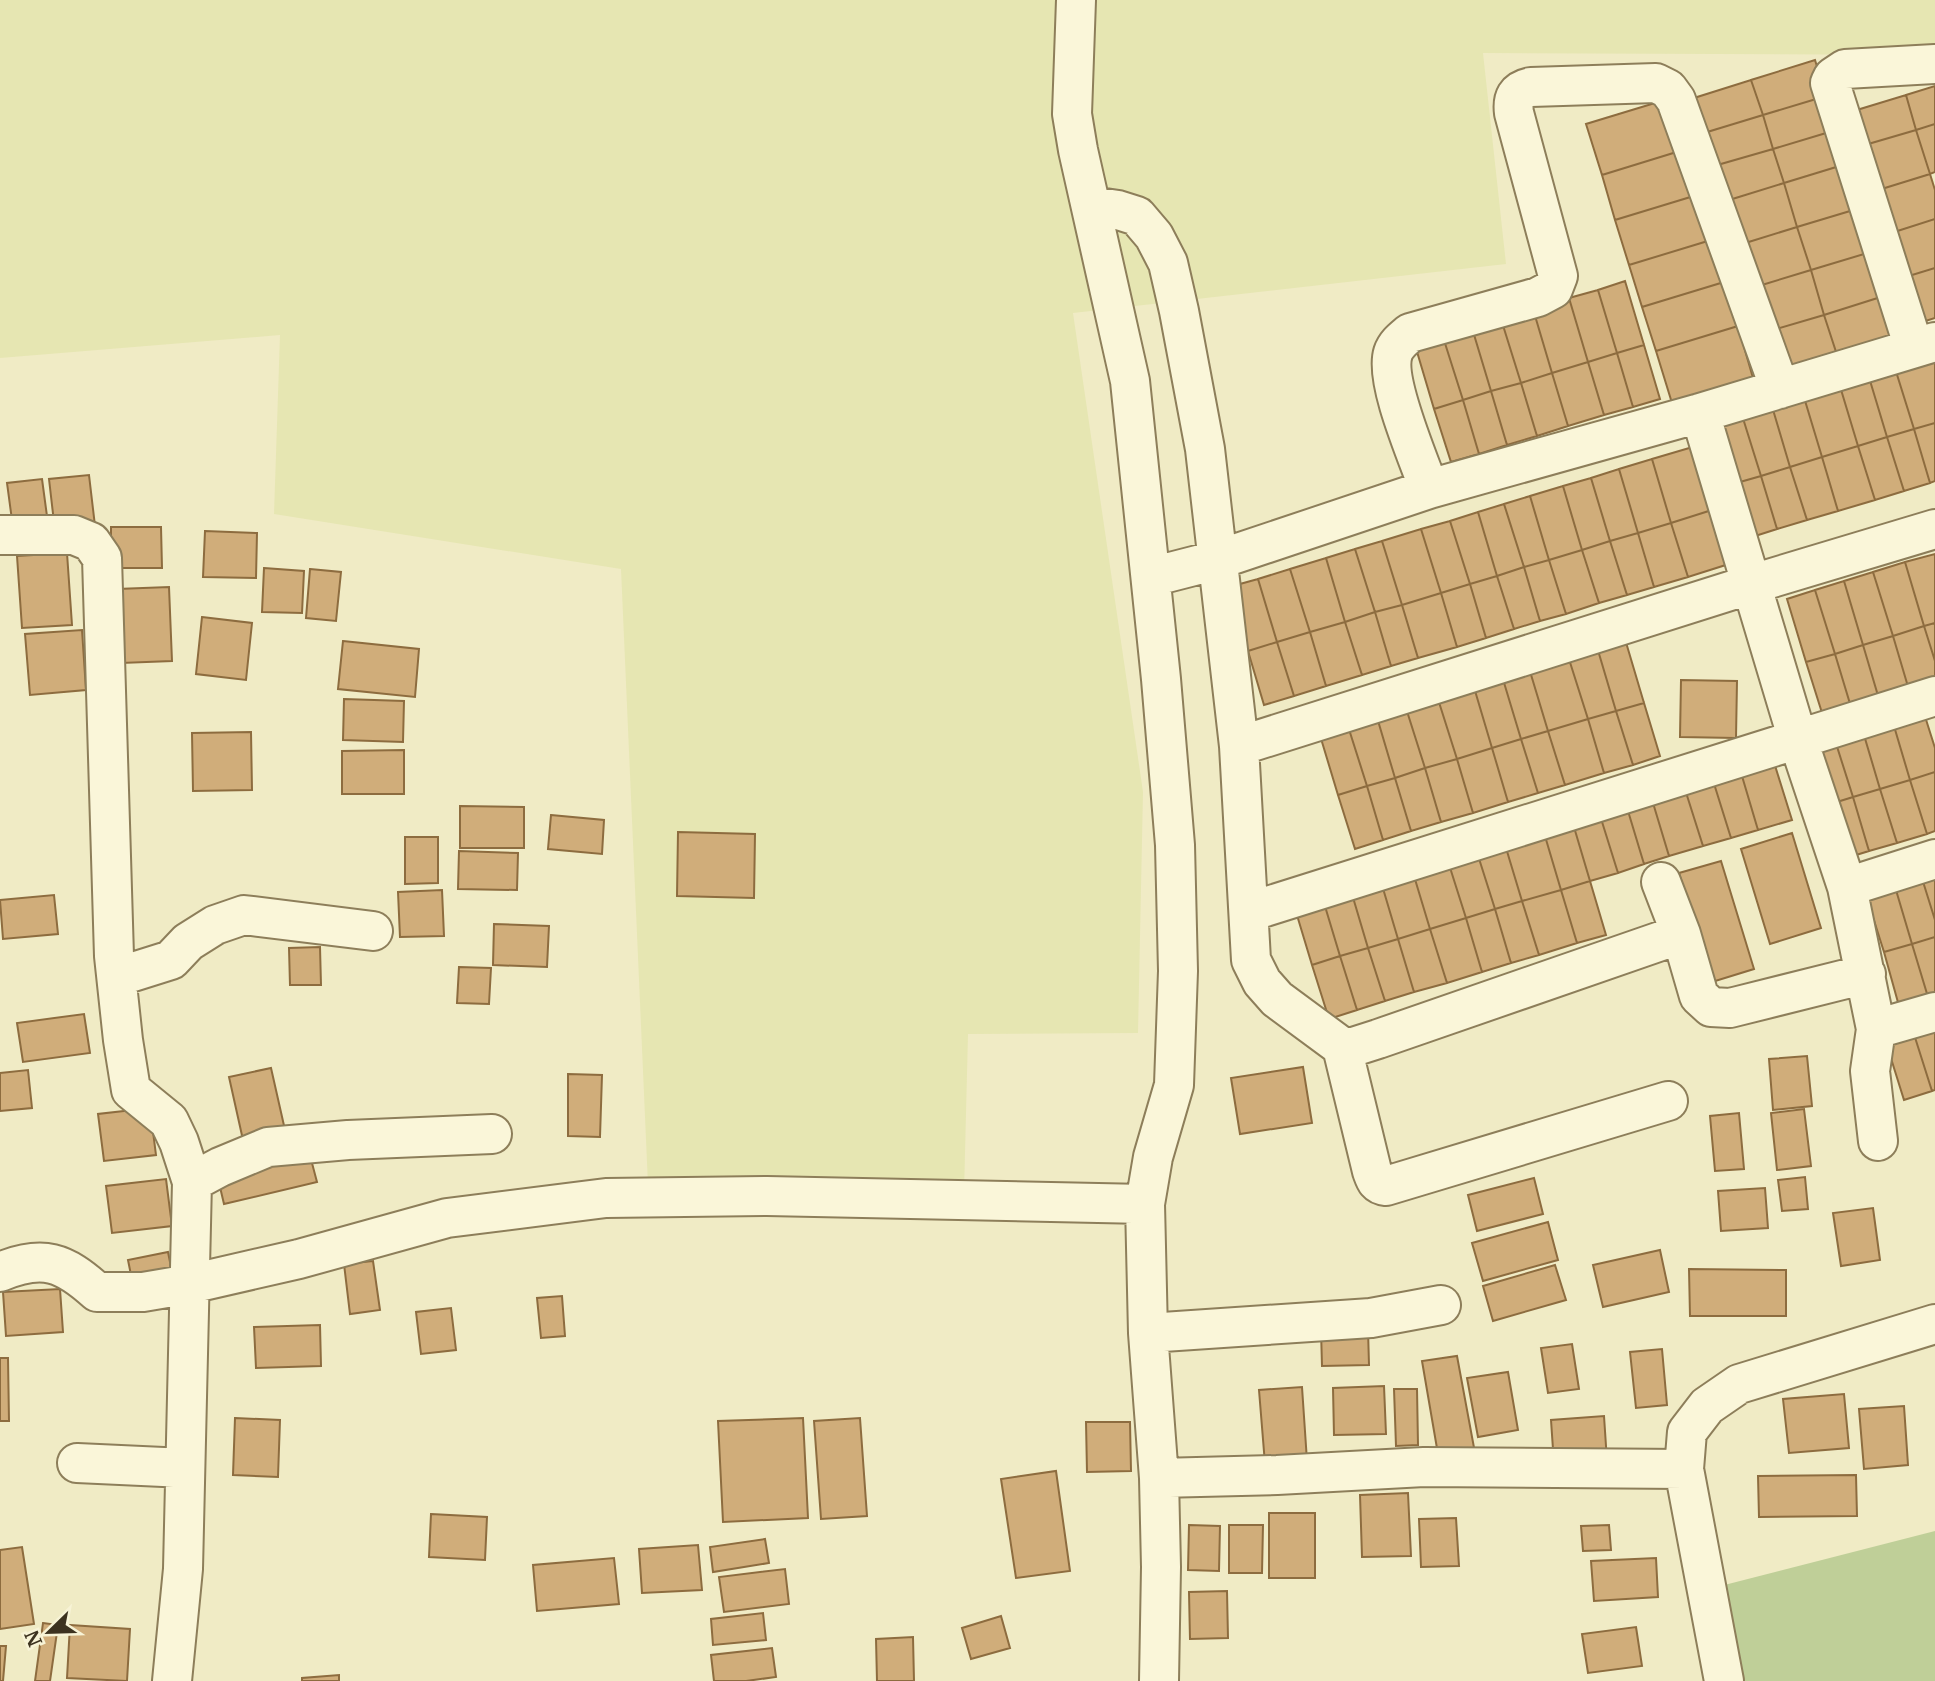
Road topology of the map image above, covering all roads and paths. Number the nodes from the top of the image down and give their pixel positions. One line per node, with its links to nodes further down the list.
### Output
1 (1076, 0): 3 (street)
2 (1935, 64): 4 (street)
3 (1091, 206): 10 (street); 11 (street)
4 (1924, 345): 5 (street)
5 (1780, 389): 6 (street); 7 (street)
6 (1700, 413): 7 (street); 12 (street)
7 (1429, 489): 10 (street)
8 (1935, 529): 12 (street)
9 (0, 535): 23 (street)
10 (1217, 560): 11 (street); 15 (street)
11 (1151, 577): 31 (street)
12 (1752, 584): 14 (street); 15 (street)
13 (1935, 696): 14 (street)
14 (1798, 740): 18 (street); 19 (street)
15 (1238, 746): 19 (street)
16 (1935, 859): 18 (street)
17 (1661, 882): 21 (street)
18 (1847, 887): 22 (street)
19 (1249, 912): 26 (street)
20 (373, 931): 23 (street)
21 (1681, 934): 22 (street); 26 (street)
22 (1866, 974): 25 (street)
23 (117, 977): 30 (street)
24 (1935, 1012): 25 (street)
25 (1877, 1029): 29 (street)
26 (1342, 1047): 27 (street)
27 (1668, 1101)
28 (492, 1134): 30 (street)
29 (1878, 1141)
30 (192, 1182): 33 (street)
31 (1145, 1204): 33 (street); 36 (street)
32 (0, 1272): 33 (street)
33 (190, 1284): 38 (street)
34 (1441, 1304): 36 (street)
35 (1935, 1324): 39 (street)
36 (1148, 1332): 40 (street)
37 (77, 1463): 38 (street)
38 (185, 1468): 41 (street)
39 (1684, 1469): 40 (street); 43 (street)
40 (1159, 1478): 42 (street)
41 (172, 1681)
42 (1159, 1681)
43 (1724, 1681)

